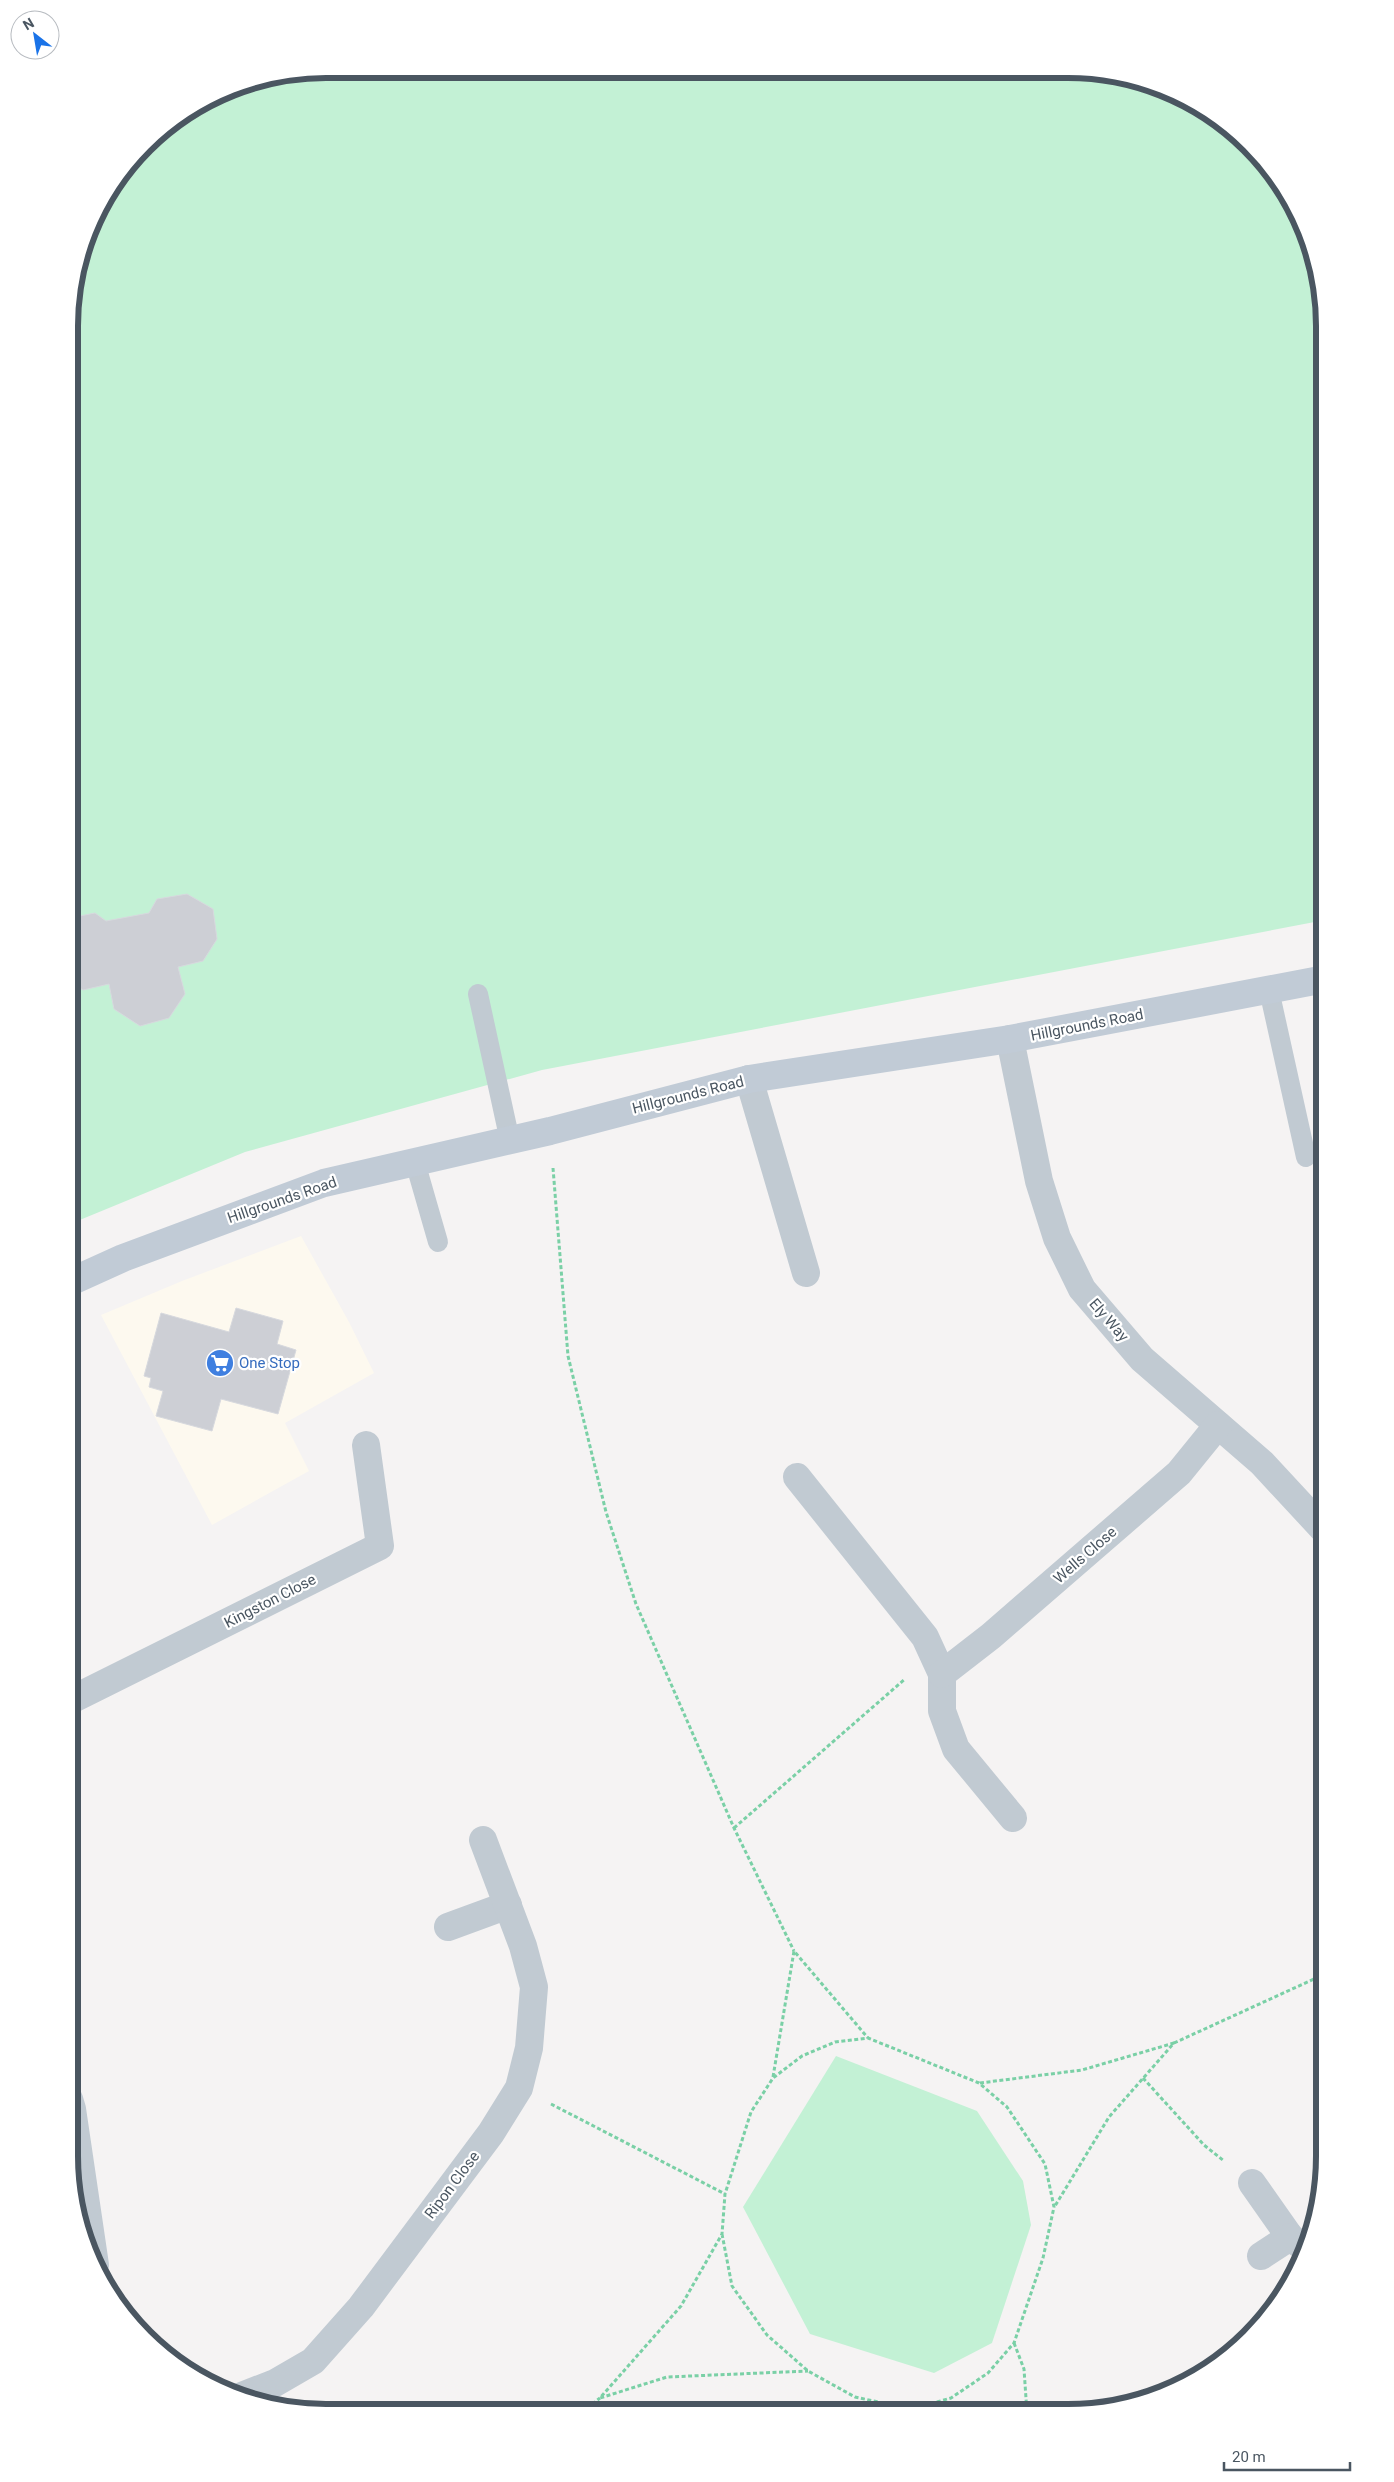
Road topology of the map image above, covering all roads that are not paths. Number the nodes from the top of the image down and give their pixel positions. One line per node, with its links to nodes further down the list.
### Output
1 (1316, 981): 2 (street, Hillgrounds Road)
2 (1269, 990): 4 (street, Hillgrounds Road); 7 (lane)
3 (478, 994): 6 (lane)
4 (1010, 1039): 5 (street, Hillgrounds Road); 12 (street, Ely Way)
5 (749, 1080): 6 (street, Hillgrounds Road); 10 (street)
6 (510, 1140): 8 (street, Hillgrounds Road)
7 (1306, 1157)
8 (415, 1162): 9 (lane); 11 (street, Hillgrounds Road)
9 (438, 1242)
10 (806, 1273)
11 (77, 1279)
12 (1218, 1426): 15 (street, Ely Way); 16 (street, Wells Close)
13 (366, 1445): 17 (street, Kingston Close)
14 (797, 1477): 16 (street)
15 (1316, 1521)
16 (938, 1664): 18 (street)
17 (77, 1697)
18 (1013, 1818)
19 (483, 1840): 20 (street, Ripon Close)
20 (508, 1904): 21 (street); 27 (street, Ripon Close)
21 (448, 1927)
22 (77, 2143): 24 (street)
23 (1252, 2183): 25 (street)
24 (91, 2235)
25 (1299, 2244): 26 (street)
26 (1261, 2256)
27 (251, 2393)

